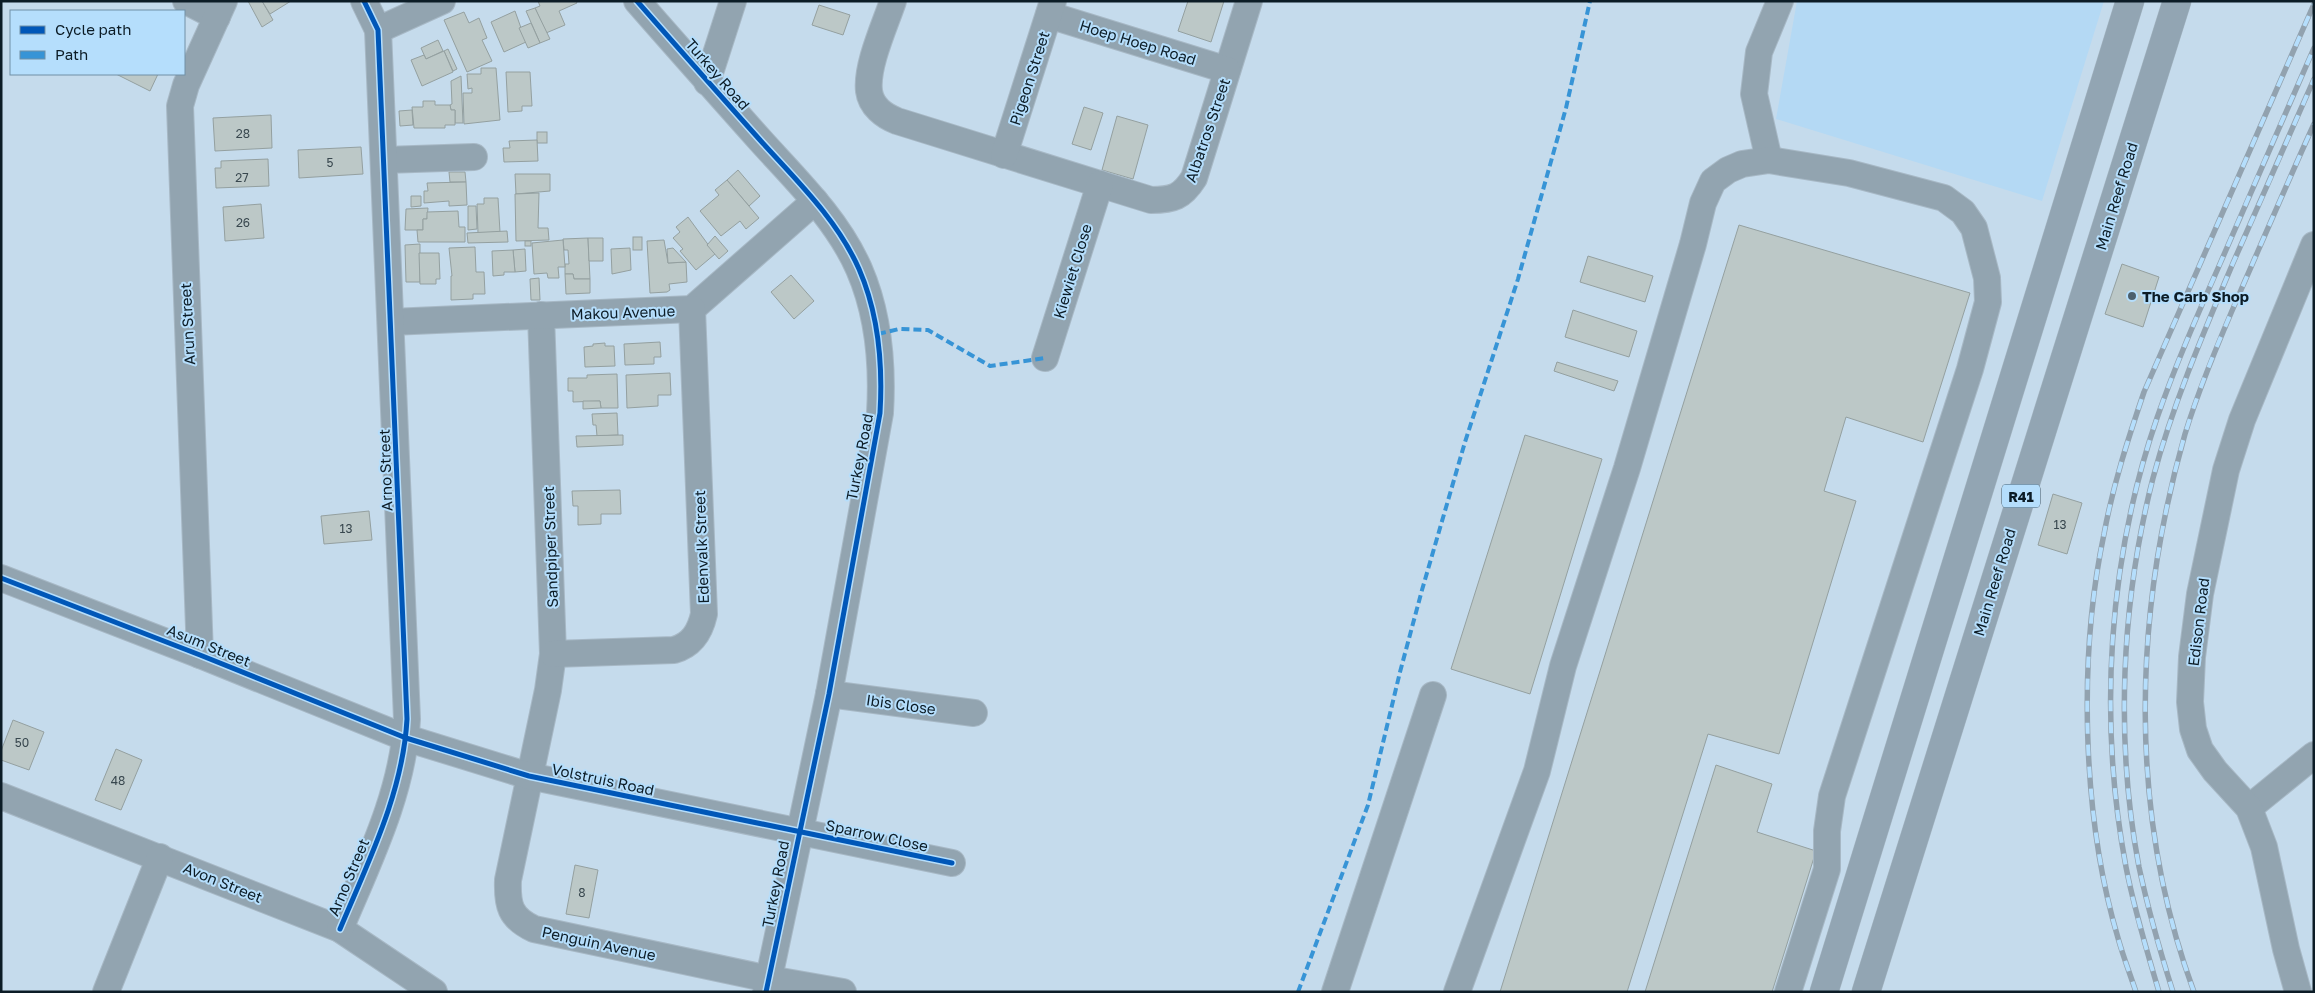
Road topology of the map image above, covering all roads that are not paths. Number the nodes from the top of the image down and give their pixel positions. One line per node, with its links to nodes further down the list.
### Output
1 (186, 1): 12 (street)
2 (364, 1): 13 (street, Arno Street)
3 (442, 1): 13 (street)
4 (637, 1): 15 (street, Turkey Road)
5 (733, 1): 15 (street)
6 (893, 1): 16 (street, Albatros Street)
7 (1249, 1): 14 (street, Albatros Street)
8 (1780, 1): 19 (street)
9 (2130, 1): 20 (main road, R41)
10 (2177, 1): 21 (main road, Main Reef Road / R41)
11 (1051, 8): 14 (street, Hoep Hoep Road); 16 (street, Pigeon Street)
12 (221, 9): 31 (street, Arun Street)
13 (378, 30): 18 (street, Arno Street)
14 (1228, 70): 22 (street, Albatros Street)
15 (708, 82): 23 (street, Turkey Road)
16 (1004, 154): 22 (street, Albatros Street)
17 (474, 157): 18 (street)
18 (385, 160): 27 (street, Arno Street)
19 (1769, 160): 49 (street); 50 (street)
20 (2079, 165): 21 (main road); 51 (main road, R41)
21 (2121, 178): 52 (main road, Main Reef Road / R41)
22 (1100, 184): 28 (street, Kiewiet Close)
23 (814, 201): 25 (street, Makou Avenue); 32 (street, Turkey Road)
24 (2314, 245): 39 (street, Edison Road)
25 (692, 309): 26 (street, Makou Avenue); 30 (street, Edenvalk Street)
26 (540, 316): 27 (street, Makou Avenue); 30 (street, Sandpiper Street)
27 (391, 322): 35 (street, Arno Street)
28 (1045, 358)
29 (1, 578): 31 (street, Asum Street)
30 (553, 654): 37 (street, Sandpiper Street)
31 (200, 655): 35 (street, Asum Street)
32 (828, 694): 34 (street, Ibis Close); 40 (street, Turkey Road)
33 (1433, 695): 48 (street)
34 (974, 713)
35 (406, 738): 37 (street, Volstruis Road); 43 (street, Arno Street)
36 (2314, 755): 39 (street)
37 (529, 776): 40 (street, Volstruis Road); 44 (street, Penguin Avenue)
38 (1, 796): 41 (street, Avon Street)
39 (2249, 808): 53 (street, Edison Road)
40 (798, 831): 42 (street, Sparrow Close); 44 (street, Turkey Road)
41 (160, 857): 43 (street, Avon Street); 45 (street)
42 (952, 863)
43 (340, 929): 46 (street, Avon Street)
44 (767, 985): 47 (street, Penguin Avenue)
45 (106, 992)
46 (434, 992)
47 (843, 992)
48 (1335, 992)
49 (1457, 992)
50 (1788, 992)
51 (1824, 992)
52 (1866, 992)
53 (2298, 992)

